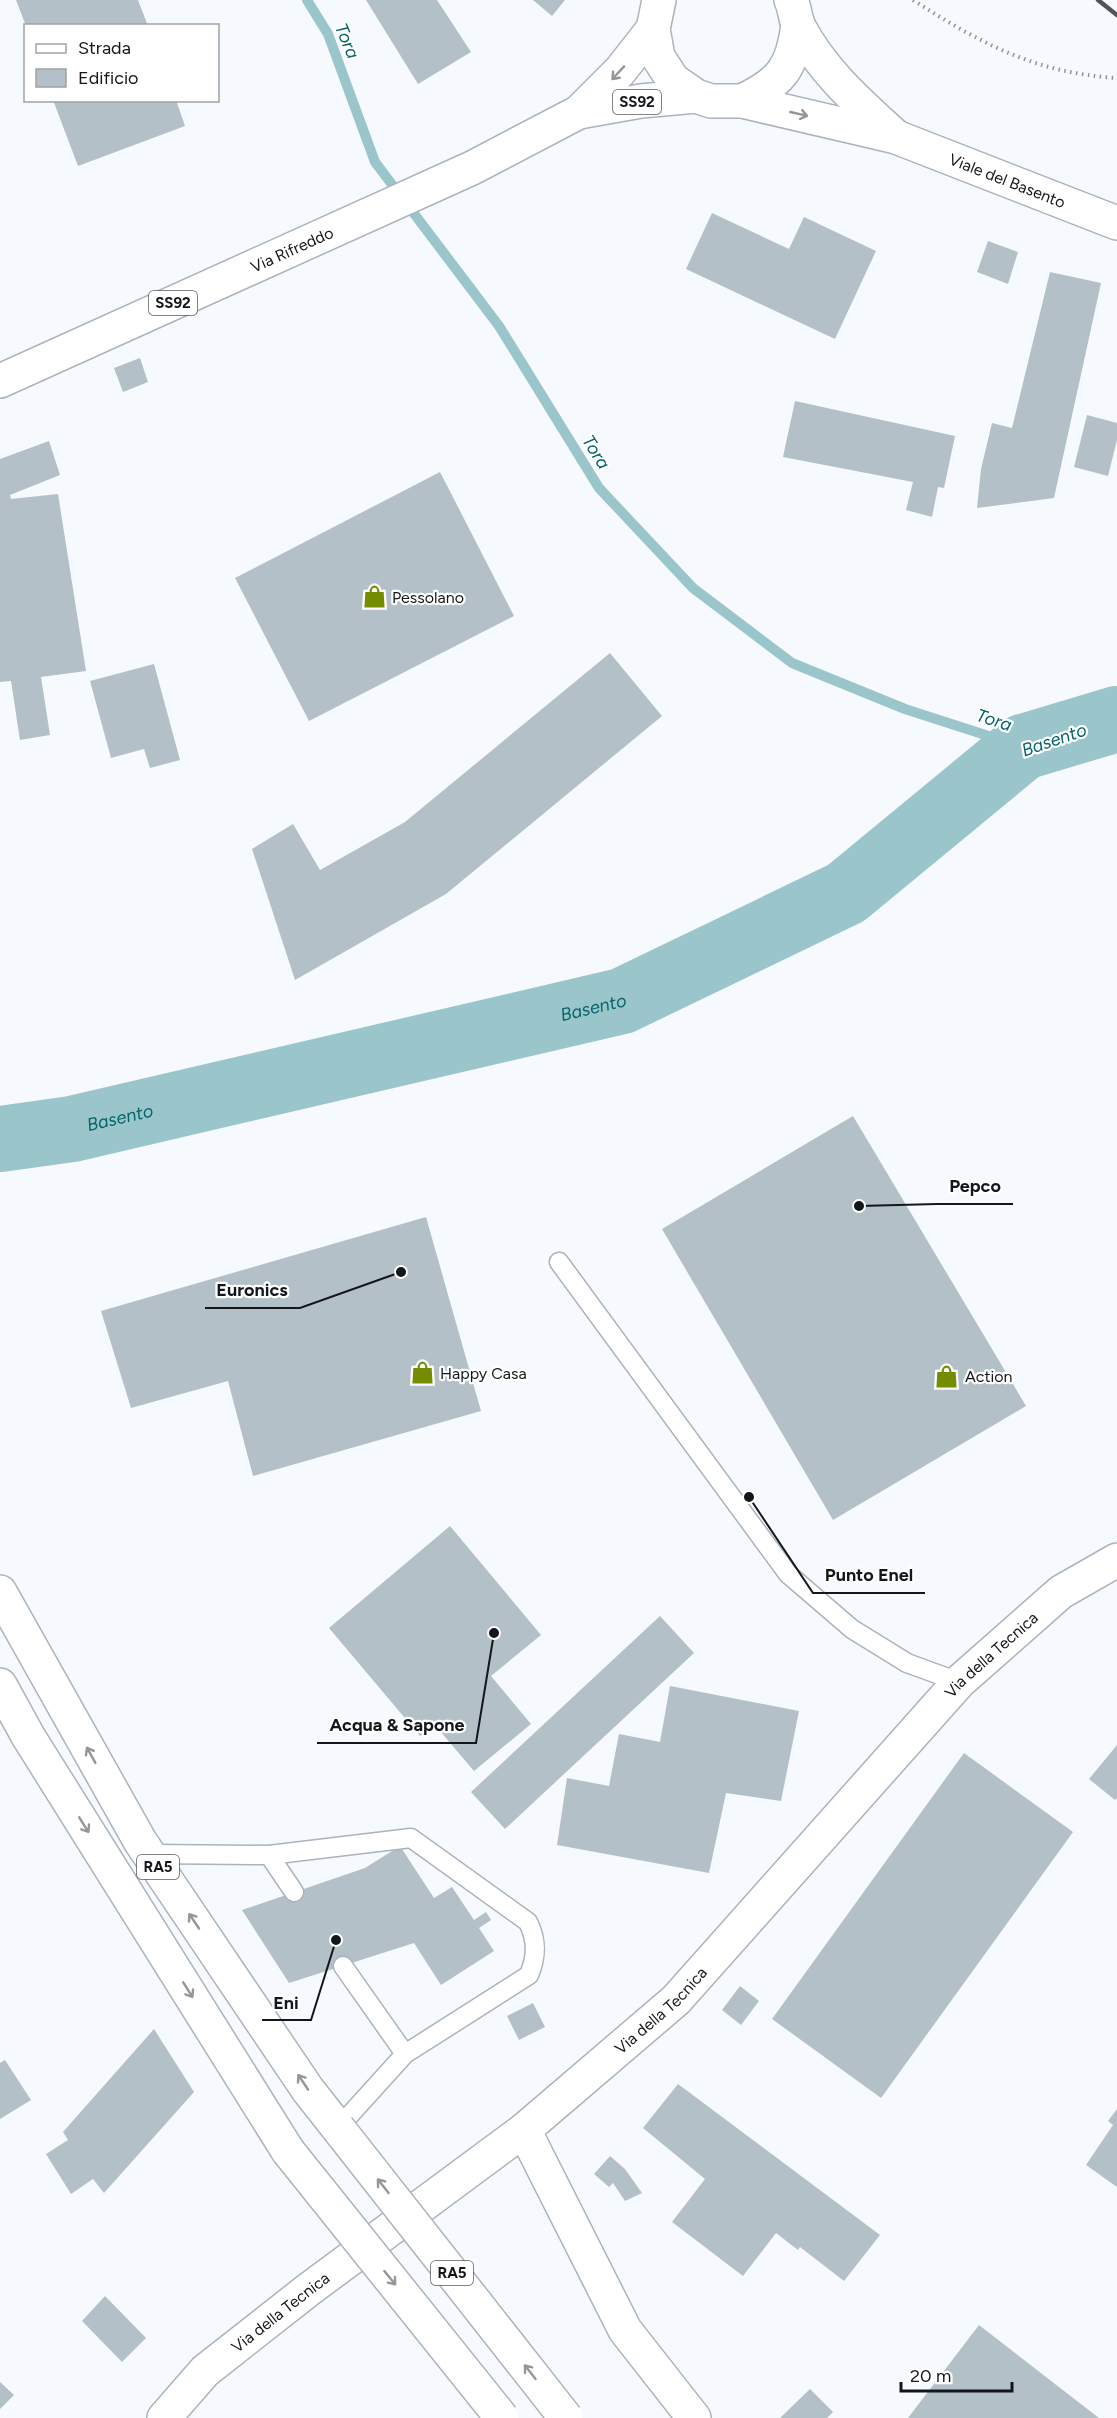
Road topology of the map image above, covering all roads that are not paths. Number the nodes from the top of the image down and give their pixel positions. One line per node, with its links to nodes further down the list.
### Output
1 (794, 12): 4 (main road); 6 (main road)
2 (656, 15): 3 (main road); 5 (main road, SS92, one-way to 5)
3 (696, 96): 4 (main road); 5 (main road, SS92)
4 (742, 101): 6 (main road, one-way to 6)
5 (579, 112): 8 (main road, Via Rifreddo / SS92)
6 (896, 137): 7 (main road, Viale del Basento)
7 (1117, 223)
8 (0, 381)
9 (559, 1262): 12 (lane)
10 (1117, 1560): 12 (main road, Via della Tecnica)
11 (0, 1592): 14 (main road, RA5, one-way to 11)
12 (959, 1682): 20 (main road, Via della Tecnica)
13 (0, 1685): 22 (main road, RA5, one-way to 22, bridge)
14 (149, 1854): 15 (lane); 19 (main road, RA5, one-way to 14)
15 (269, 1855): 16 (lane); 18 (lane)
16 (294, 1892)
17 (343, 1966): 18 (lane)
18 (405, 2054): 19 (lane)
19 (338, 2128): 23 (main road, RA5, one-way to 19, bridge)
20 (524, 2130): 21 (main road, Via della Tecnica); 24 (main road)
21 (164, 2418)
22 (502, 2418)
23 (566, 2418)
24 (694, 2418)

